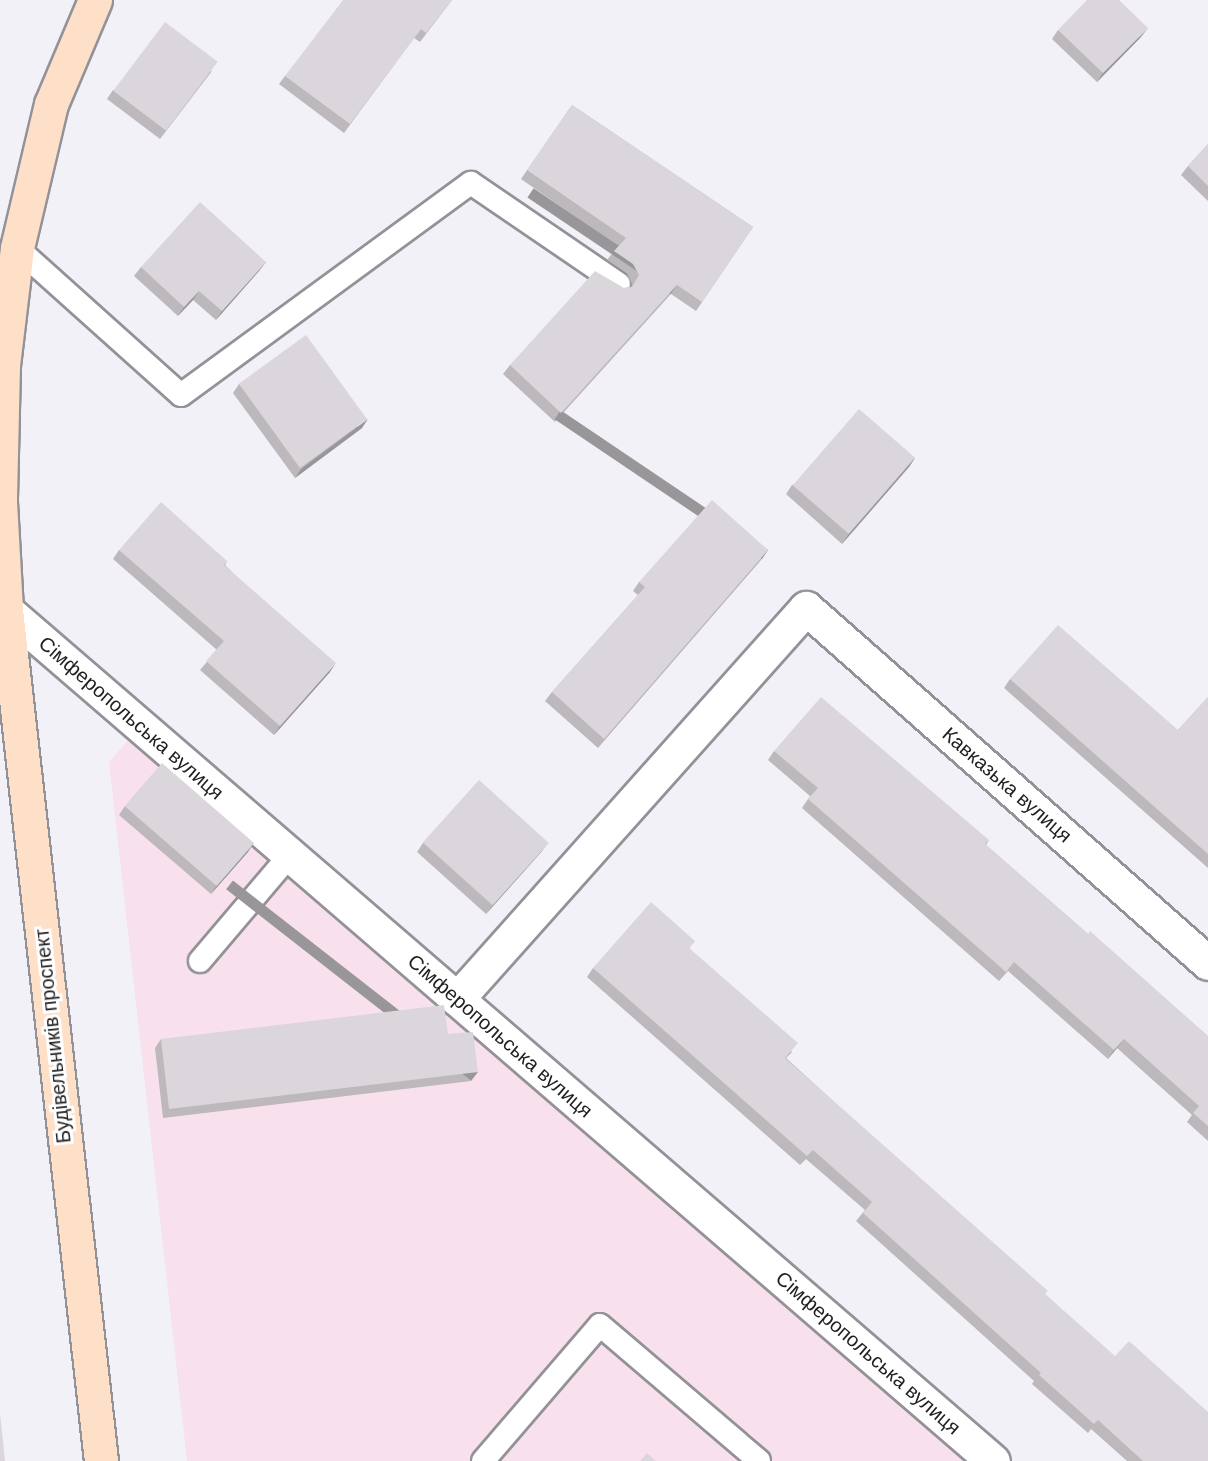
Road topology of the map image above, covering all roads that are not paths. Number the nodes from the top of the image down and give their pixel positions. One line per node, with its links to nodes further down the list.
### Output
1 (95, 0): 2 (street, Будівельників проспект)
2 (17, 248): 3 (lane); 4 (street, Будівельників проспект)
3 (619, 284)
4 (6, 610): 5 (street, Сімферопольська вулиця); 9 (street, Будівельників проспект)
5 (290, 855): 6 (lane); 8 (street, Сімферопольська вулиця)
6 (200, 961)
7 (1208, 963): 8 (street, Кавказька вулиця)
8 (457, 999): 12 (street, Сімферопольська вулиця)
9 (101, 1461)
10 (483, 1461): 11 (lane)
11 (759, 1461)
12 (993, 1461)

